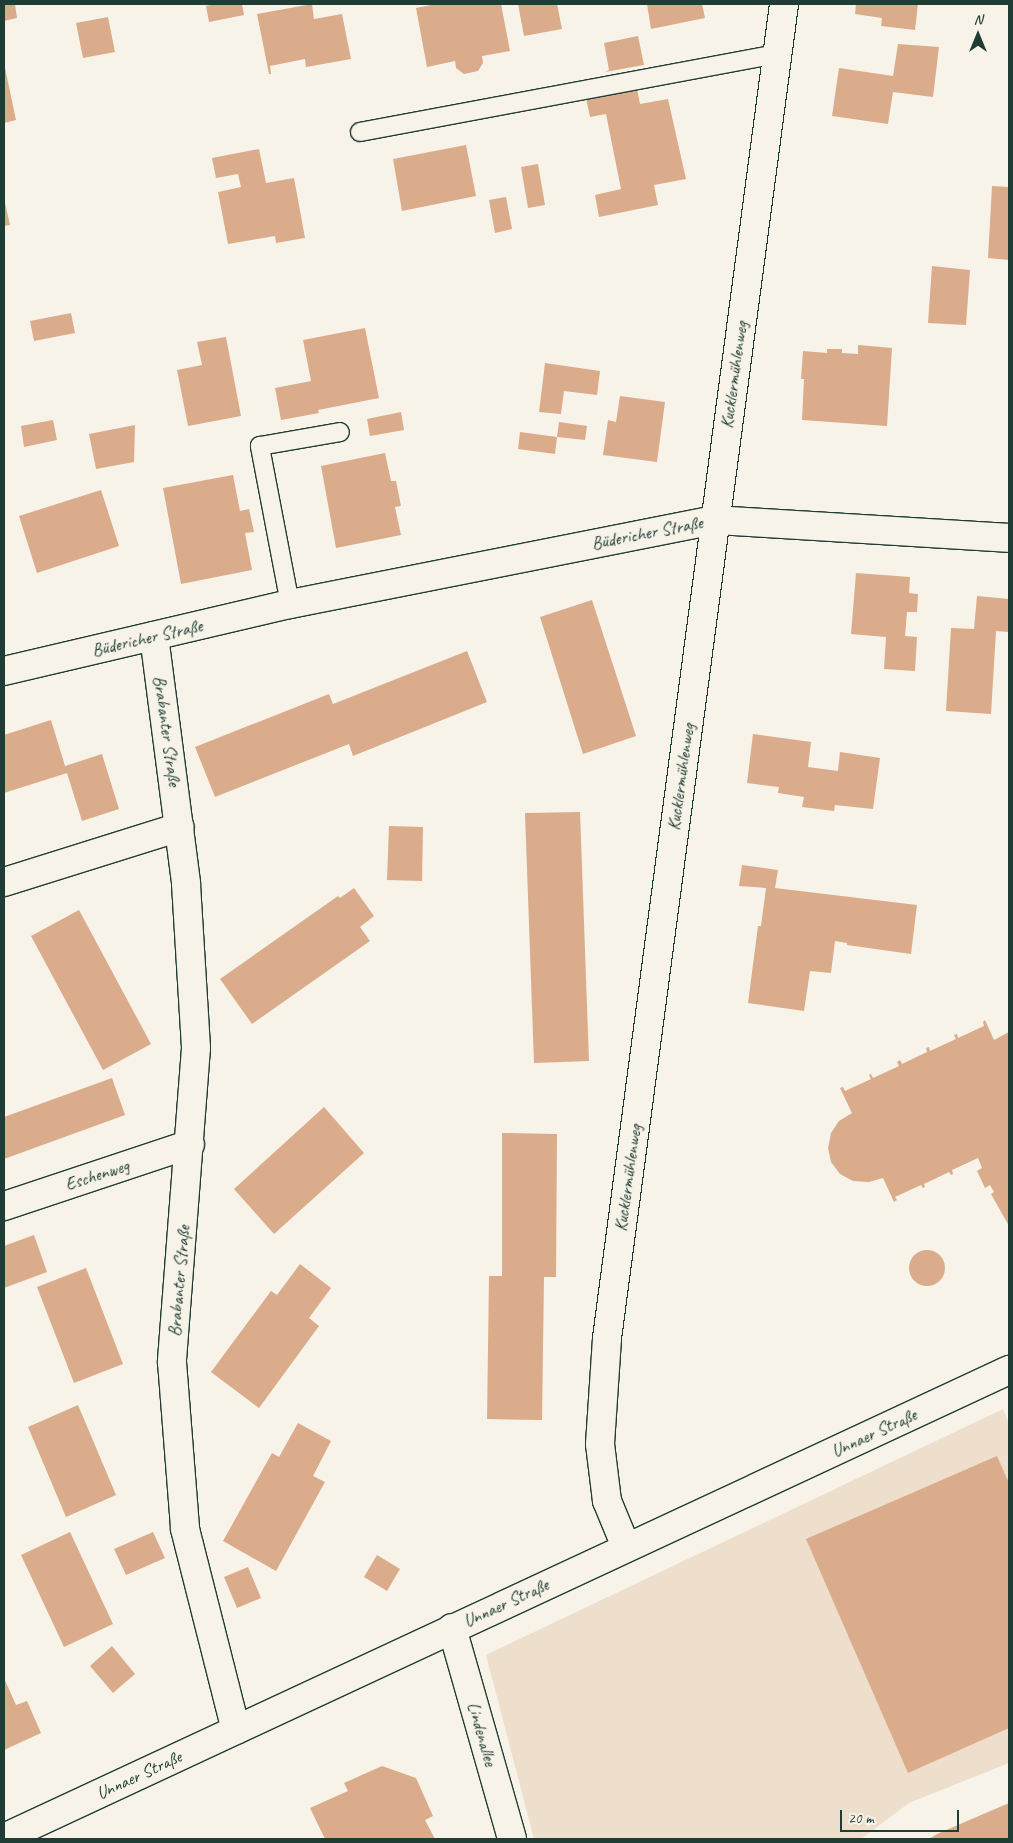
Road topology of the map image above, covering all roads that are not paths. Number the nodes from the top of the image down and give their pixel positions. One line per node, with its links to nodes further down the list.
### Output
1 (784, 4): 2 (street, Kucklermühlenweg)
2 (777, 54): 3 (lane); 5 (street, Kucklermühlenweg)
3 (360, 132)
4 (340, 432): 7 (lane)
5 (715, 520): 6 (street, Büdericher Straße); 7 (street, Büdericher Straße); 15 (street, Kucklermühlenweg)
6 (1009, 538)
7 (290, 604): 8 (street, Büdericher Straße)
8 (154, 636): 9 (street, Büdericher Straße); 10 (street, Brabanter Straße)
9 (4, 671)
10 (180, 827): 11 (street); 12 (street, Brabanter Straße)
11 (4, 882)
12 (190, 1144): 13 (street, Eschenweg); 17 (street, Brabanter Straße)
13 (4, 1206)
14 (1009, 1370): 15 (street, Unnaer Straße)
15 (626, 1548): 16 (street, Unnaer Straße)
16 (452, 1628): 17 (street, Unnaer Straße); 19 (street, Lindenallee)
17 (236, 1730): 18 (street, Unnaer Straße)
18 (4, 1838)
19 (512, 1839)

